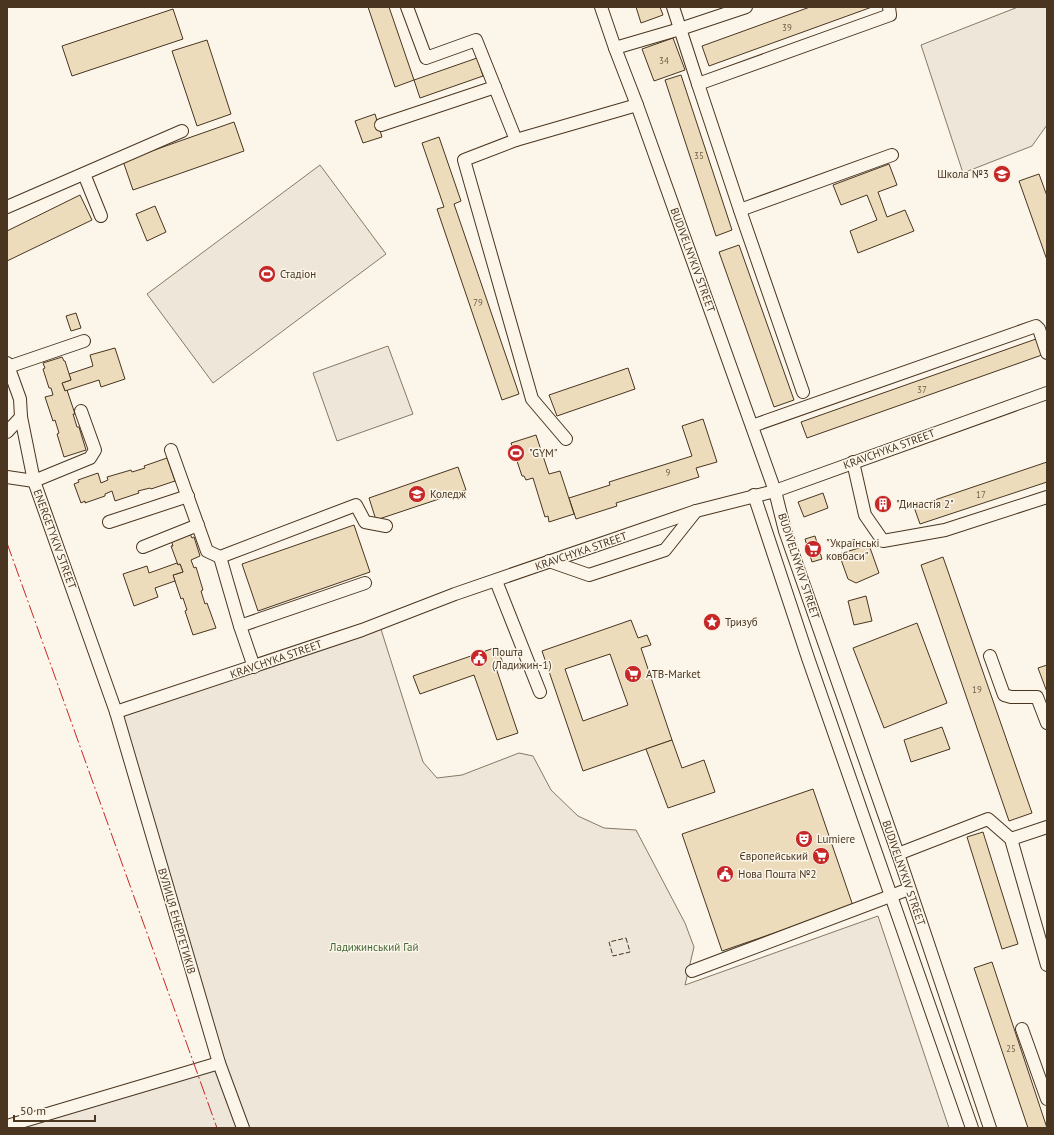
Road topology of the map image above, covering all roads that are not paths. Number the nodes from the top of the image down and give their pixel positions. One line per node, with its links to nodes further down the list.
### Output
1 (407, 7): 9 (street)
2 (601, 7): 7 (street, BUDIVELNYKIV STREET)
3 (673, 7): 6 (street)
4 (746, 7): 6 (street)
5 (889, 7): 8 (street)
6 (680, 29): 7 (street); 8 (street)
7 (615, 48): 10 (street, BUDIVELNYKIV STREET)
8 (698, 84): 17 (street)
9 (495, 87): 11 (street); 13 (street)
10 (637, 105): 13 (street); 26 (street, BUDIVELNYKIV STREET)
11 (381, 125)
12 (182, 131): 15 (street)
13 (516, 140): 28 (street)
14 (892, 155): 17 (street)
15 (84, 174): 16 (street); 18 (street)
16 (7, 207)
17 (740, 210): 22 (street)
18 (101, 216)
19 (84, 341): 21 (street)
20 (1047, 353): 26 (street)
21 (8, 365): 25 (street, ENERGETYKIV STREET)
22 (803, 392)
23 (1047, 393): 30 (street, KRAVCHYKA STREET)
24 (81, 411): 32 (street)
25 (21, 417): 27 (street); 32 (street, ENERGETYKIV STREET)
26 (752, 426): 33 (street, BUDIVELNYKIV STREET)
27 (7, 432)
28 (566, 439)
29 (171, 450): 35 (street)
30 (853, 462): 33 (street, KRAVCHYKA STREET); 36 (street)
31 (7, 477): 32 (street)
32 (34, 481): 50 (street, ENERGETYKIV STREET)
33 (775, 491): 34 (street, KRAVCHYKA STREET); 52 (street, BUDIVELNYKIV STREET)
34 (754, 495): 37 (street, KRAVCHYKA STREET); 53 (street)
35 (188, 496): 38 (street); 39 (street)
36 (1047, 497)
37 (696, 511): 43 (street, KRAVCHYKA STREET); 43 (street)
38 (110, 522)
39 (198, 524): 41 (street); 42 (street)
40 (386, 526): 42 (street)
41 (144, 547)
42 (220, 558): 46 (street)
43 (549, 561): 44 (street, KRAVCHYKA STREET)
44 (496, 581): 48 (street, KRAVCHYKA STREET); 49 (street)
45 (365, 583): 46 (street)
46 (240, 626): 48 (street)
47 (990, 656): 51 (street)
48 (254, 667): 50 (street, KRAVCHYKA STREET)
49 (540, 692)
50 (116, 712): 62 (street, ВУЛИЦЯ ЕНЕРГЕТИКІВ)
51 (1047, 723)
52 (865, 760): 53 (street); 56 (street, BUDIVELNYKIV STREET)
53 (846, 766): 58 (street)
54 (1047, 827): 55 (street)
55 (1011, 839): 56 (street); 59 (street)
56 (898, 854): 57 (street, BUDIVELNYKIV STREET)
57 (909, 889): 58 (street); 67 (street, BUDIVELNYKIV STREET)
58 (890, 895): 60 (street); 66 (street)
59 (1047, 965)
60 (692, 971)
61 (1022, 1029): 63 (street)
62 (219, 1063): 64 (street); 65 (street, ВУЛИЦЯ ЕНЕРГЕТИКІВ)
63 (1047, 1099)
64 (7, 1126)
65 (243, 1128)
66 (972, 1128)
67 (990, 1128)

